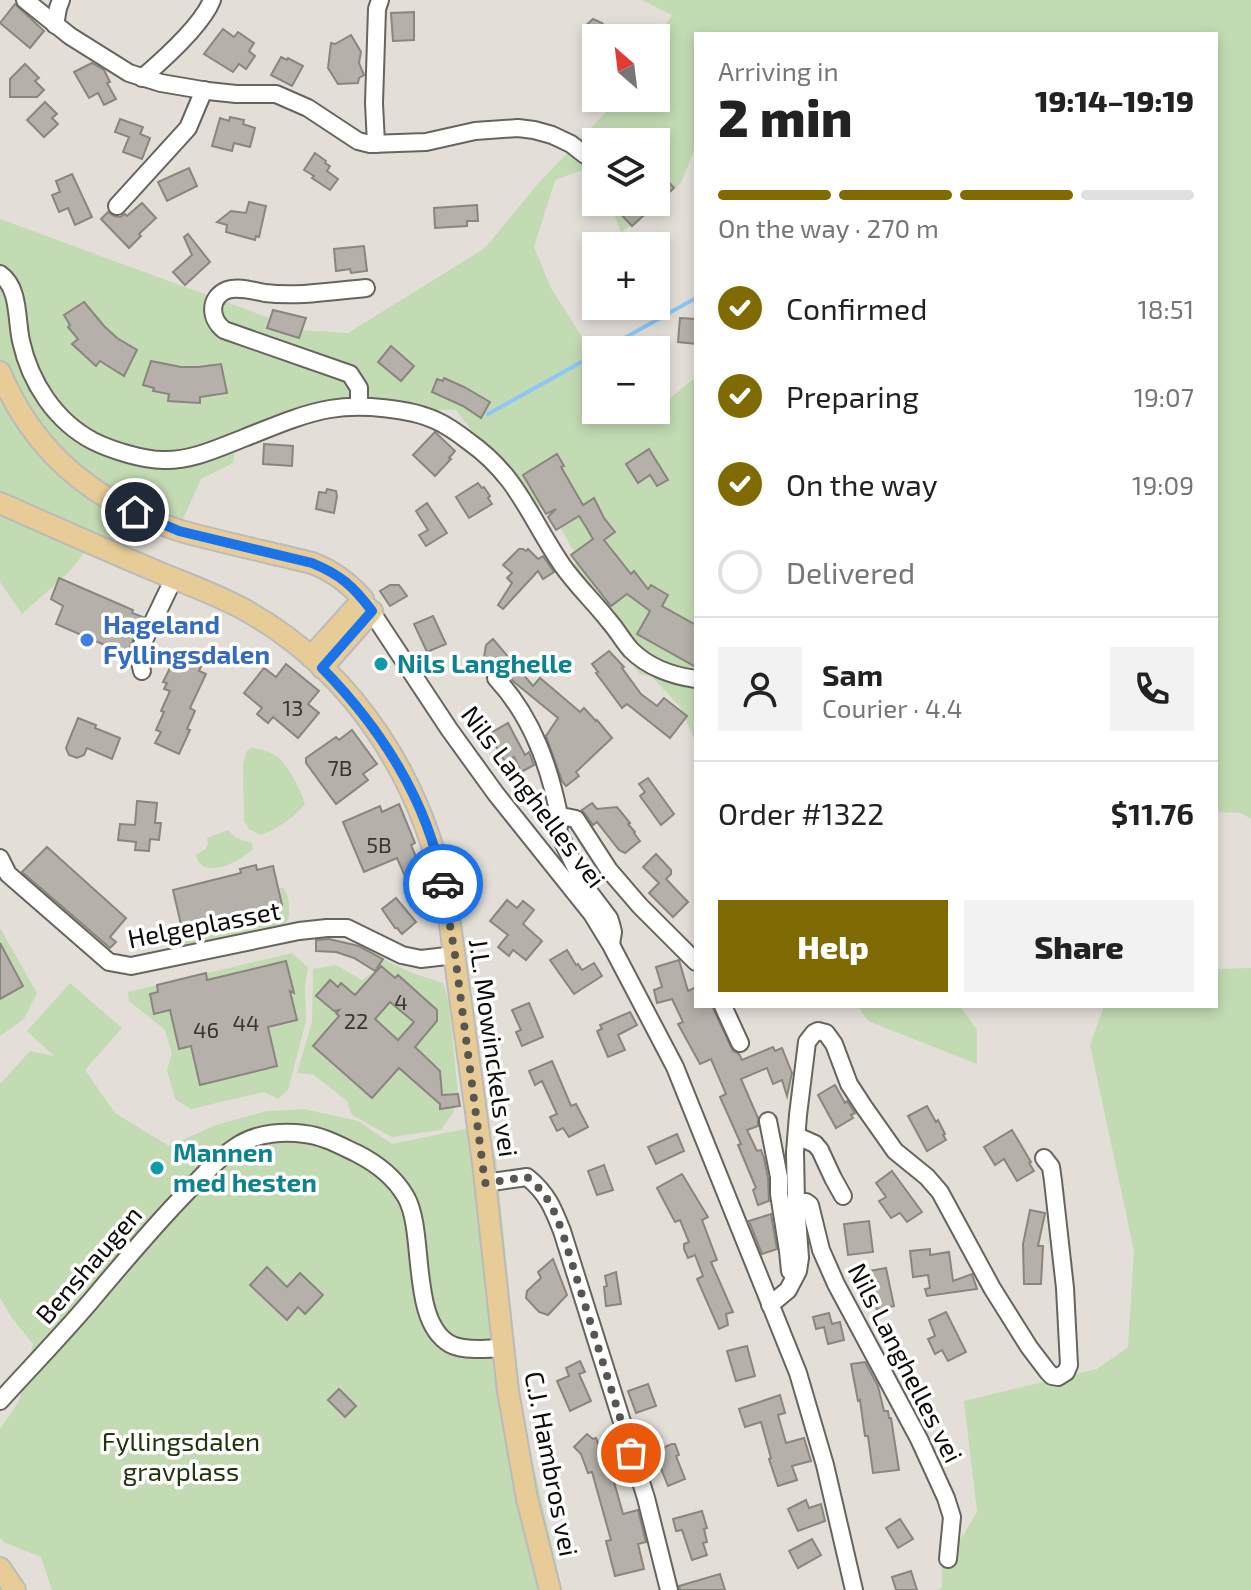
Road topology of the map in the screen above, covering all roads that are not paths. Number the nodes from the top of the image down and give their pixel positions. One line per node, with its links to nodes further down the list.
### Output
1 (25, 0): 5 (street)
2 (61, 0): 5 (street)
3 (212, 0): 6 (street)
4 (380, 0): 8 (street)
5 (55, 25): 6 (street)
6 (142, 78): 7 (street)
7 (204, 90): 8 (street); 10 (street)
8 (376, 144): 9 (street)
9 (582, 153)
10 (117, 206)
11 (0, 274): 14 (street)
12 (366, 288): 14 (street)
13 (0, 372): 17 (main road)
14 (359, 406): 21 (street)
15 (0, 503): 16 (main road, J.L. Mowinckels vei)
16 (174, 578): 18 (main road, J.L. Mowinckels vei); 19 (street)
17 (368, 605): 18 (main road); 24 (street, Nils Langhelles vei)
18 (317, 662): 25 (main road, J.L. Mowinckels vei)
19 (142, 671)
20 (496, 678): 22 (street, Nils Langhelles vei)
21 (694, 679)
22 (560, 820): 24 (street, Nils Langhelles vei); 26 (street, Nils Langhelles vei)
23 (0, 858): 25 (street, Helgeplasset)
24 (611, 945): 36 (street, Nils Langhelles vei)
25 (455, 955): 32 (main road, J.L. Mowinckels vei)
26 (694, 960)
27 (724, 1008): 28 (street)
28 (740, 1043)
29 (768, 1121): 35 (street)
30 (797, 1136): 31 (street); 33 (street); 34 (street)
31 (1044, 1158)
32 (485, 1183): 37 (main road, J.L. Mowinckels vei); 43 (street, J.L. Mowinckels vei)
33 (843, 1196)
34 (796, 1203): 35 (street); 39 (street, Nils Langhelles vei)
35 (794, 1278): 36 (street)
36 (770, 1305): 44 (street, Nils Langhelles vei)
37 (504, 1348): 38 (street, Benshaugen); 42 (main road, C.J. Hambros vei)
38 (0, 1401)
39 (948, 1559)
40 (0, 1568): 41 (main road)
41 (15, 1590)
42 (550, 1590)
43 (669, 1590)
44 (854, 1590)

